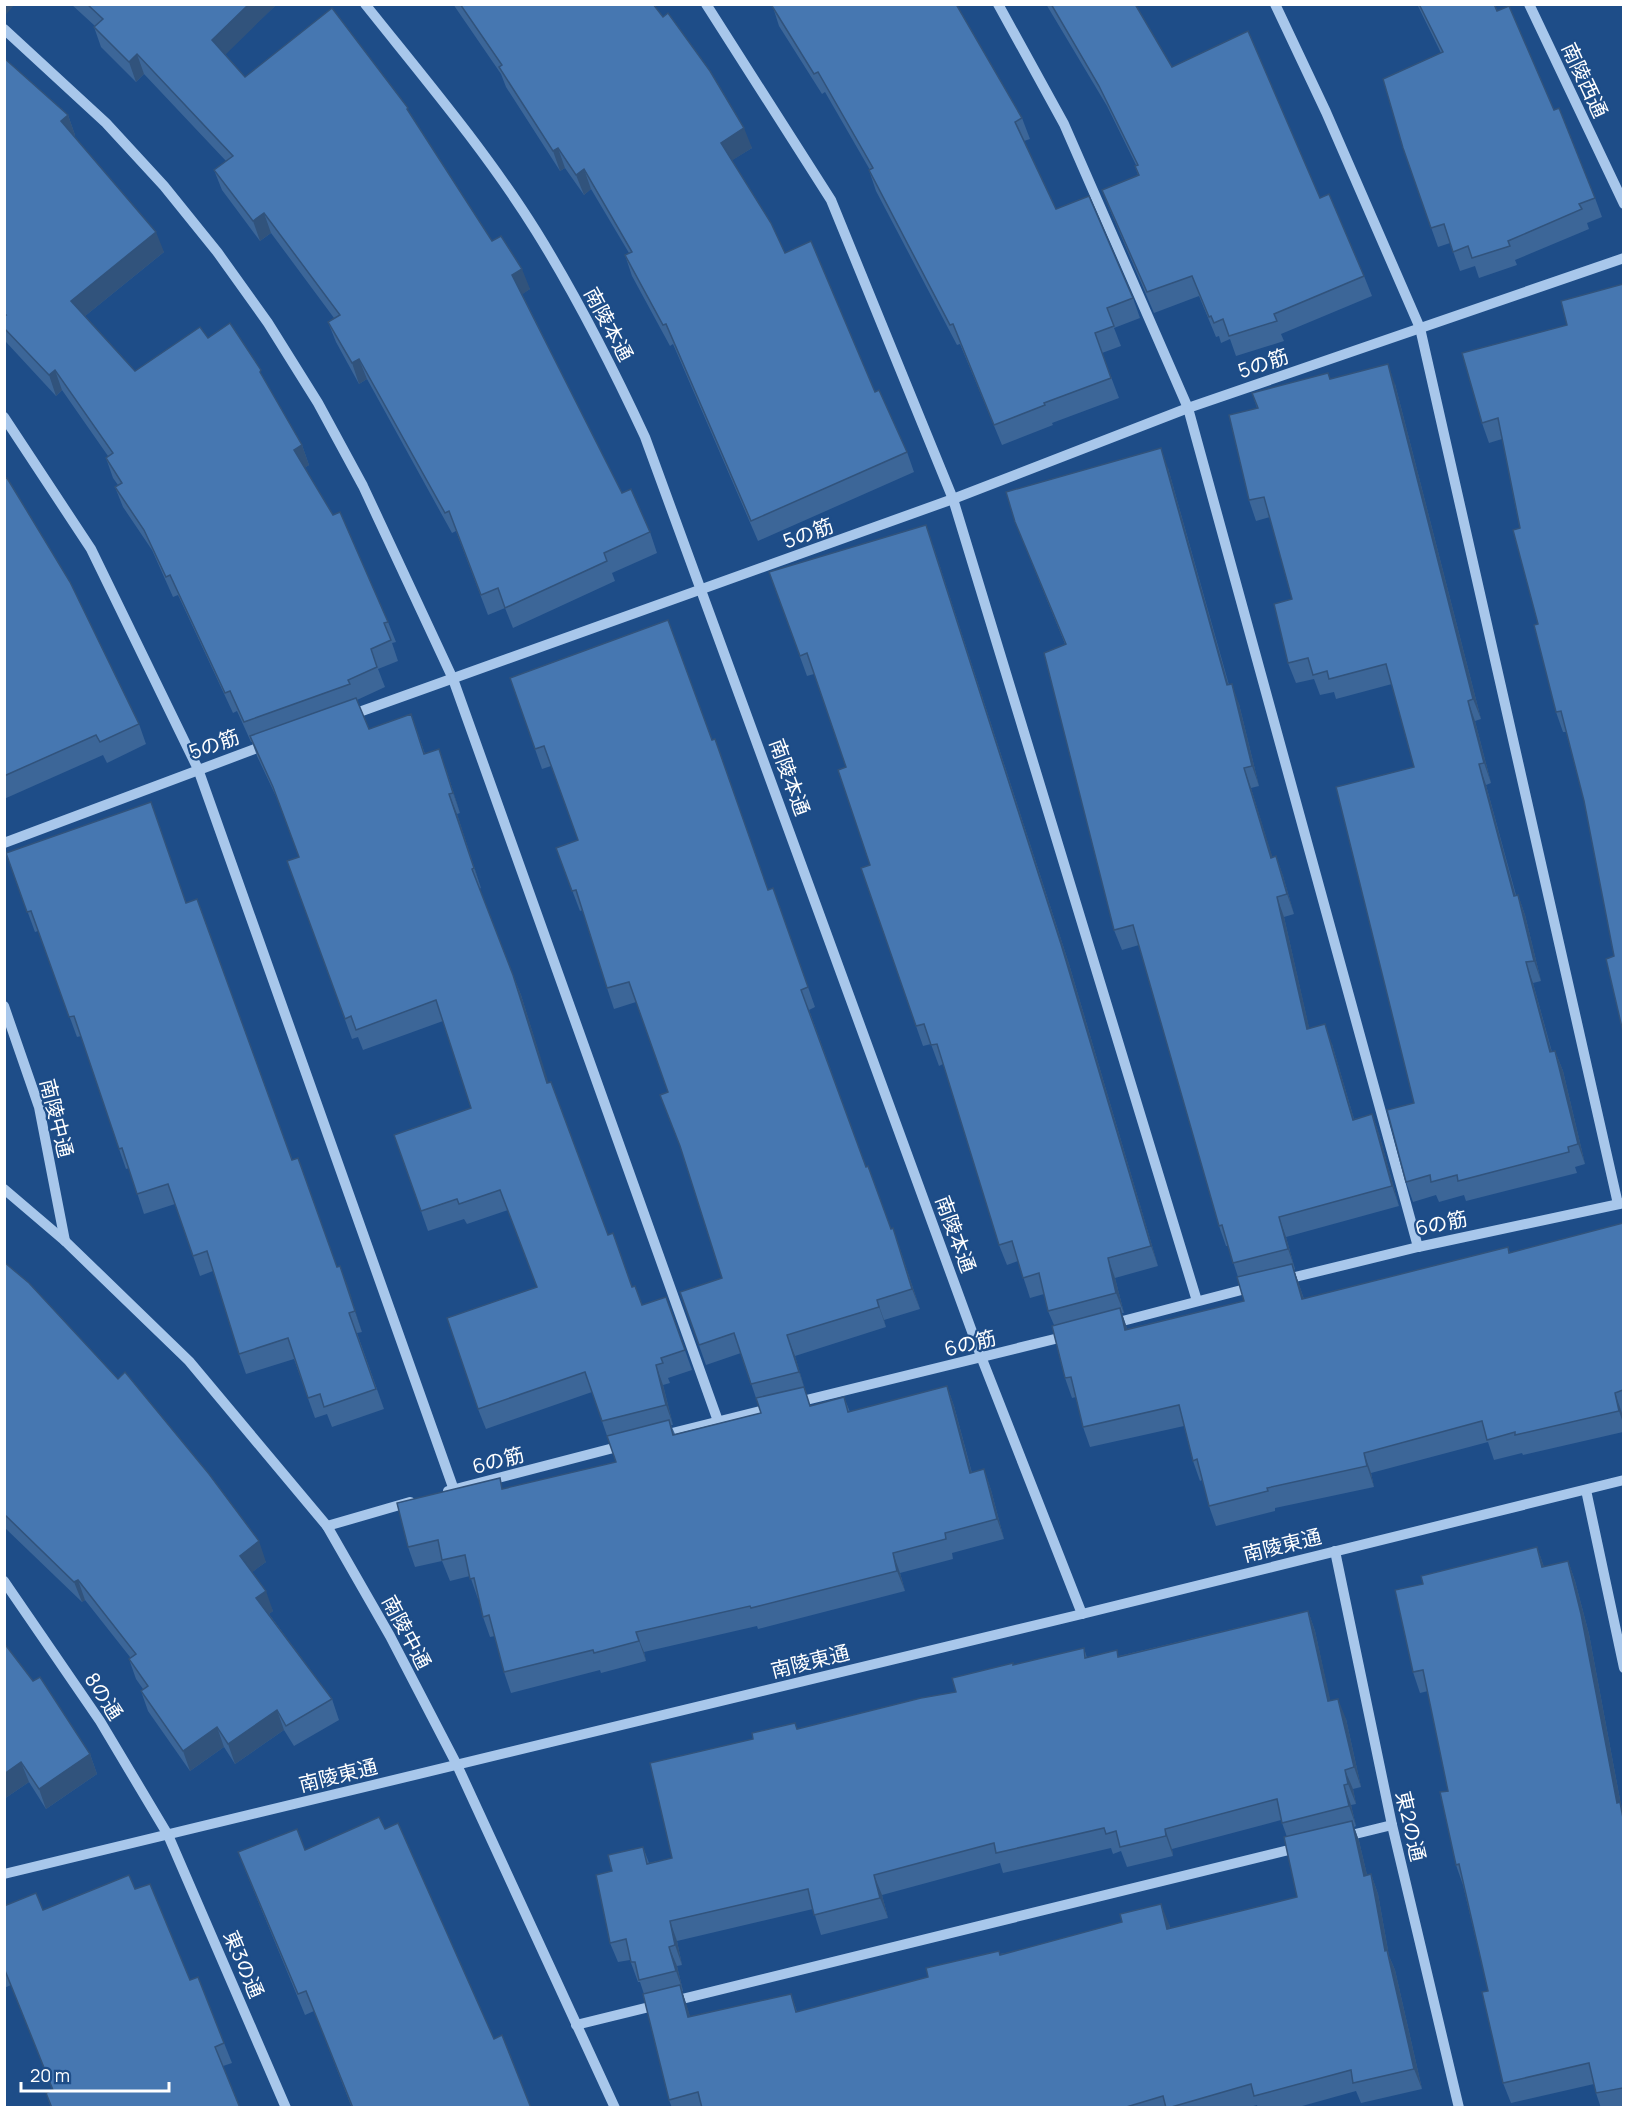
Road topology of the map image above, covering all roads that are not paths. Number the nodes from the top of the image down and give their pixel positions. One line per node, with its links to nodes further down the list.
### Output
1 (365, 4): 13 (street, 南陵本通)
2 (706, 4): 12 (street)
3 (998, 4): 10 (street)
4 (1275, 4): 9 (street)
5 (1529, 4): 7 (street, 南陵西通)
6 (4, 29): 14 (street)
7 (1623, 204)
8 (1623, 258): 9 (street, 5の筋)
9 (1420, 328): 10 (street, 5の筋); 21 (street)
10 (1188, 408): 12 (street, 5の筋); 23 (street)
11 (4, 417): 17 (street)
12 (953, 499): 13 (street, 5の筋); 24 (street)
13 (703, 590): 14 (street, 5の筋); 27 (street, 南陵本通)
14 (453, 679): 15 (street, 5の筋); 28 (street)
15 (331, 722)
16 (276, 742): 17 (street, 5の筋)
17 (198, 769): 18 (street, 5の筋); 32 (street)
18 (4, 843)
19 (4, 1006): 22 (street, 南陵中通)
20 (4, 1189): 22 (street, 南陵中通)
21 (1621, 1204): 23 (street, 6の筋)
22 (65, 1241): 34 (street, 南陵中通)
23 (1418, 1247): 24 (street, 6の筋)
24 (1197, 1301): 25 (street, 6の筋)
25 (1095, 1328)
26 (1084, 1331): 27 (street, 6の筋)
27 (982, 1359): 28 (street, 6の筋); 37 (street, 南陵本通)
28 (718, 1421): 29 (street, 6の筋)
29 (649, 1439)
30 (638, 1442): 32 (street, 6の筋)
31 (1623, 1480): 33 (street, 南陵東通)
32 (454, 1490): 34 (street, 6の筋)
33 (1586, 1490): 35 (street, 南陵東通); 38 (street)
34 (327, 1526): 39 (street, 南陵中通)
35 (1335, 1551): 37 (street, 南陵東通); 40 (street, 東2の通)
36 (4, 1581): 41 (street, 8の通)
37 (1082, 1614): 39 (street, 南陵東通)
38 (1623, 1668)
39 (457, 1765): 41 (street, 南陵東通); 45 (street, 南陵中通)
40 (1392, 1825): 42 (street); 48 (street, 東2の通)
41 (168, 1835): 44 (street, 南陵東通); 46 (street, 東3の通)
42 (1334, 1839)
43 (1311, 1845): 45 (street)
44 (4, 1874)
45 (576, 2025): 47 (street, 南陵中通)
46 (286, 2108)
47 (615, 2108)
48 (1459, 2108)

